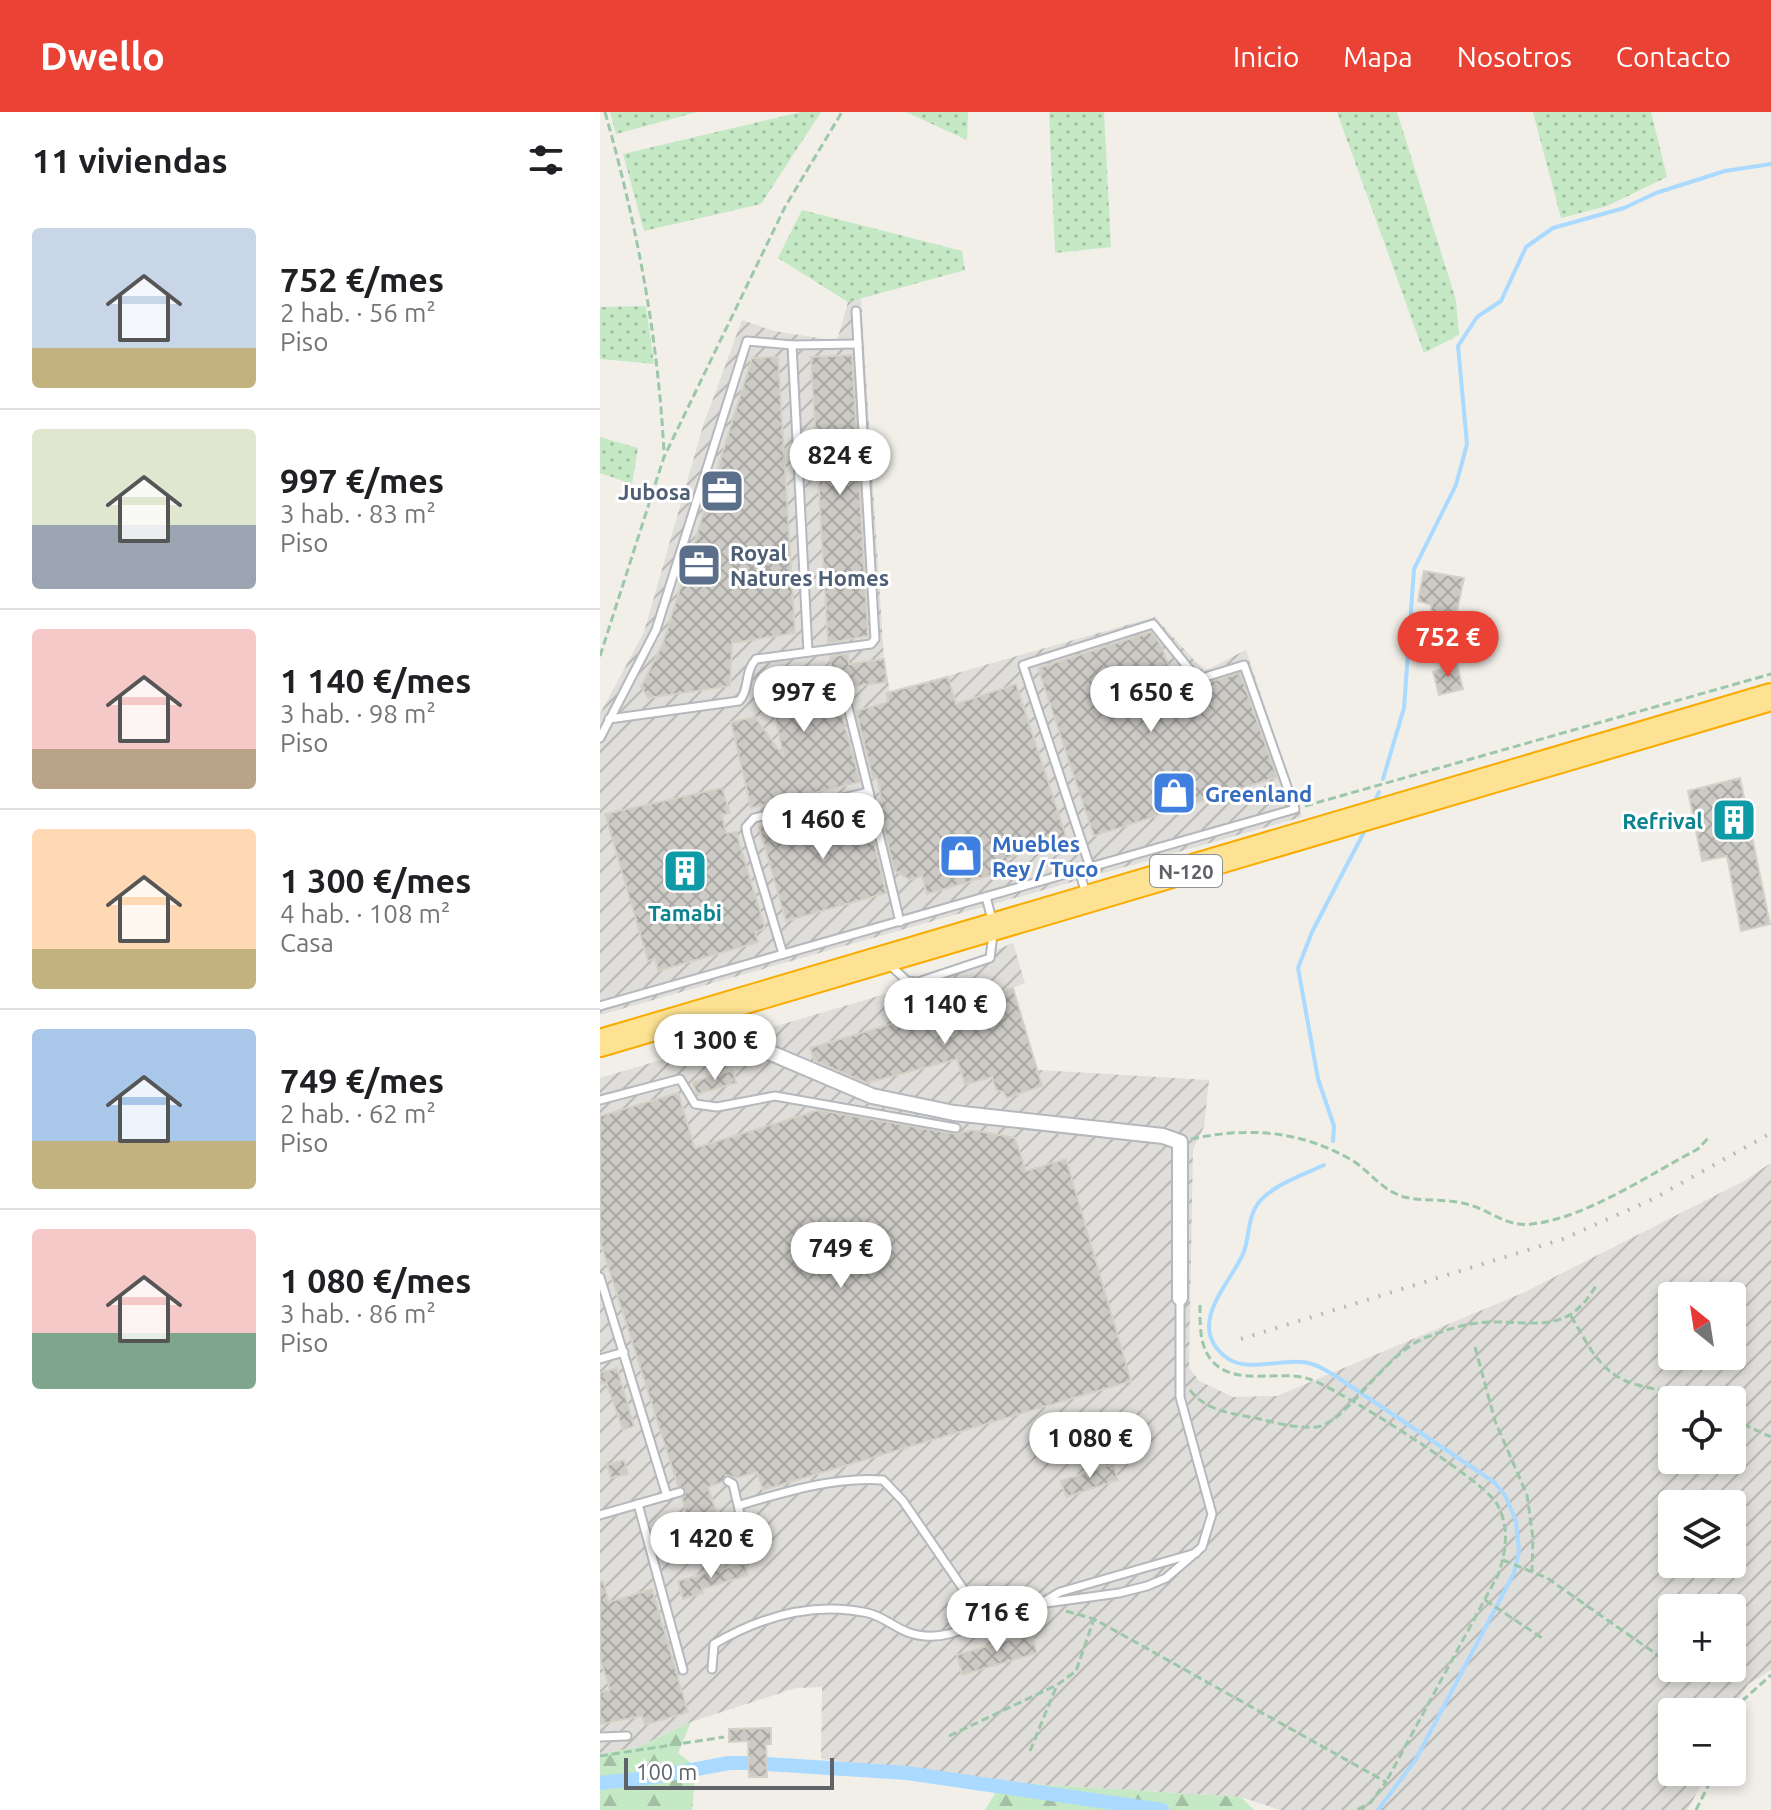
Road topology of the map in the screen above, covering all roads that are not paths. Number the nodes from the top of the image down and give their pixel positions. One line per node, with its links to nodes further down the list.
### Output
1 (856, 311): 2 (lane)
2 (858, 344): 3 (lane); 4 (lane)
3 (792, 345): 4 (lane); 7 (lane)
4 (808, 652): 7 (lane)
5 (1771, 697): 13 (highway, N-120)
6 (846, 699): 9 (lane)
7 (609, 719): 8 (lane)
8 (600, 738)
9 (869, 792): 14 (lane); 16 (lane)
10 (1090, 867): 10 (lane); 11 (lane)
11 (1079, 870): 12 (lane); 13 (lane)
12 (986, 897): 14 (lane); 15 (lane)
13 (1087, 900): 15 (highway, N-120)
14 (900, 922): 16 (lane)
15 (994, 927): 18 (highway, N-120)
16 (783, 954): 17 (lane)
17 (600, 1006)
18 (710, 1012): 19 (highway, N-120); 23 (street)
19 (600, 1043)
20 (600, 1100): 21 (lane)
21 (956, 1128)
22 (600, 1277): 24 (lane)
23 (1180, 1298): 33 (lane)
24 (624, 1352): 25 (lane); 28 (lane)
25 (600, 1359)
26 (728, 1481): 30 (lane)
27 (680, 1492): 28 (lane)
28 (667, 1496): 29 (lane)
29 (638, 1504): 31 (lane); 37 (lane)
30 (740, 1505): 32 (lane); 35 (lane)
31 (600, 1515)
32 (721, 1539)
33 (1196, 1553): 34 (lane); 34 (lane)
34 (1039, 1604): 35 (lane)
35 (989, 1616): 36 (lane)
36 (712, 1669)
37 (683, 1670)
38 (627, 1736): 39 (lane)
39 (600, 1737)

